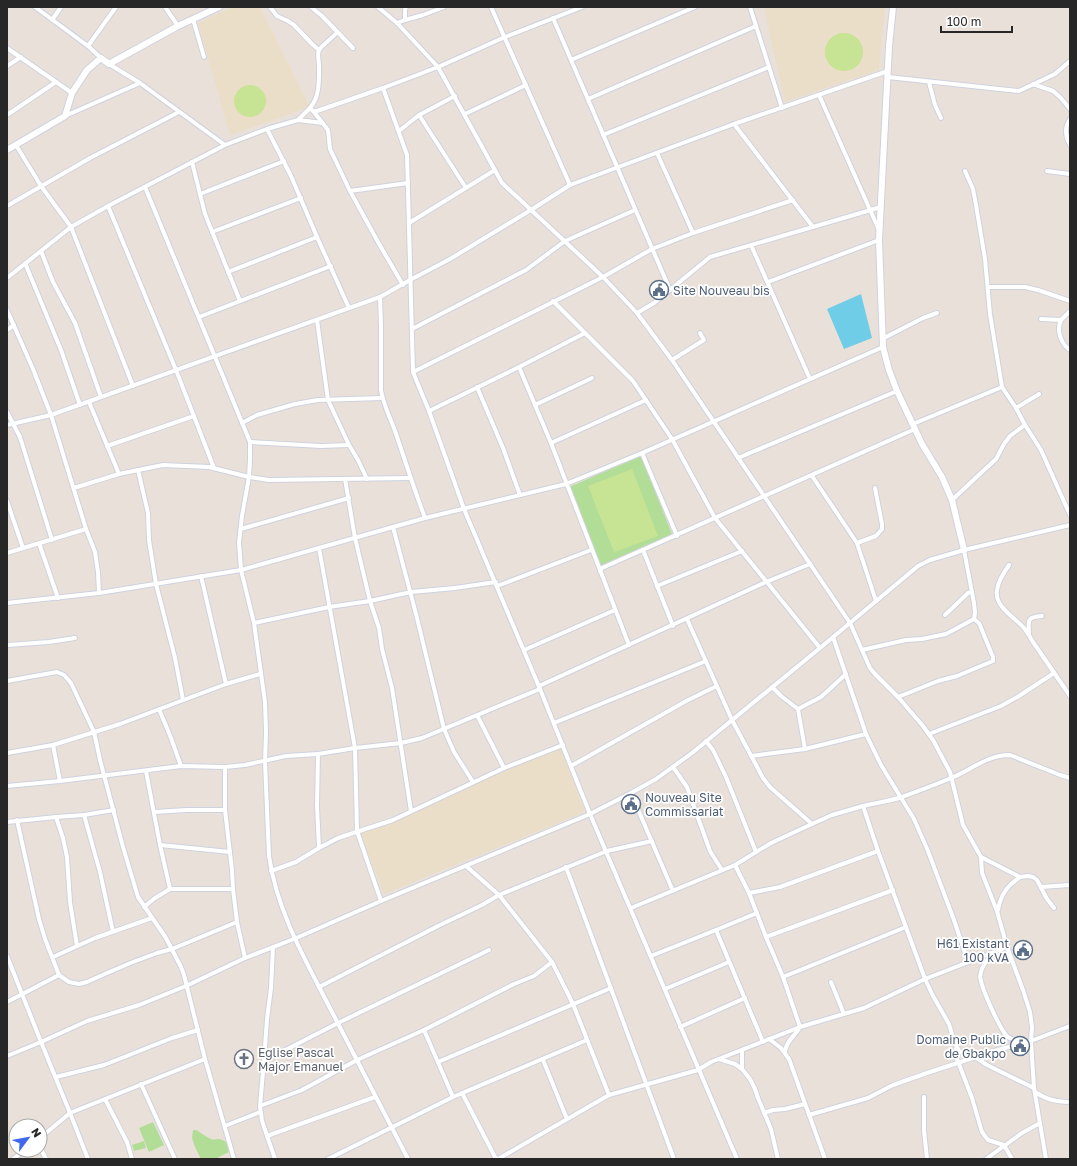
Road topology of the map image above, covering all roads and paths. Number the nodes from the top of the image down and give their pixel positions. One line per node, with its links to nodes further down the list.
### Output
1 (35, 7): 18 (street)
2 (61, 7): 18 (street)
3 (116, 7): 25 (street)
4 (165, 7): 21 (street)
5 (219, 7): 17 (street)
6 (270, 7): 28 (street)
7 (311, 7): 23 (street)
8 (378, 7): 20 (street)
9 (406, 7): 19 (street)
10 (444, 7): 19 (street)
11 (491, 7): 24 (street)
12 (582, 7): 16 (street)
13 (695, 7): 32 (street)
14 (750, 7): 22 (street)
15 (893, 7): 38 (street)
16 (553, 18): 24 (street); 32 (street)
17 (193, 19): 21 (street); 30 (street)
18 (52, 20): 25 (street)
19 (405, 20): 20 (street)
20 (398, 23): 36 (street)
21 (178, 26): 34 (street)
22 (756, 26): 37 (street); 48 (street)
23 (337, 32): 27 (street); 28 (street)
24 (505, 37): 36 (street); 43 (street)
25 (88, 46): 31 (street)
26 (7, 48): 29 (street)
27 (353, 48)
28 (319, 50): 49 (street)
29 (21, 57): 35 (street); 39 (street)
30 (204, 57)
31 (101, 58): 34 (street); 45 (street)
32 (571, 60): 48 (street)
33 (1070, 61): 42 (street)
34 (109, 64): 41 (street)
35 (7, 66)
36 (438, 67): 44 (street); 47 (street)
37 (769, 67): 50 (street); 65 (street)
38 (888, 74): 40 (street); 46 (street); 89 (street)
39 (56, 82): 45 (street); 55 (street)
40 (929, 82): 42 (street); 58 (street)
41 (140, 83): 52 (street); 57 (street)
42 (1033, 84): 51 (street)
43 (526, 85): 54 (street); 79 (street)
44 (383, 88): 53 (street); 64 (street)
45 (72, 93): 57 (street)
46 (819, 95): 50 (street); 92 (street)
47 (455, 96): 54 (street); 56 (street)
48 (588, 99): 65 (street)
49 (310, 108): 53 (street); 60 (street)
50 (782, 108): 62 (street)
51 (1070, 109)
52 (180, 112): 67 (street); 80 (street)
53 (314, 112): 61 (street)
54 (465, 114): 74 (street)
55 (7, 115)
56 (419, 115): 64 (street); 82 (street)
57 (65, 116): 66 (street)
58 (941, 118)
59 (1070, 119): 68 (street)
60 (298, 120): 61 (street); 63 (street)
61 (323, 123): 83 (street)
62 (734, 124): 70 (street); 86 (street)
63 (267, 129): 67 (street); 71 (street)
64 (399, 131): 78 (street)
65 (603, 135): 73 (street)
66 (16, 145): 69 (street); 80 (street)
67 (225, 145): 72 (street)
68 (1070, 145)
69 (7, 150)
70 (657, 153): 73 (street); 98 (street)
71 (284, 161): 84 (street); 85 (street)
72 (192, 162): 81 (street); 84 (street)
73 (617, 167): 79 (street); 91 (street)
74 (495, 170): 82 (street); 90 (street)
75 (965, 171): 113 (street)
76 (1047, 171): 77 (street)
77 (1070, 174)
78 (408, 183): 83 (street); 93 (street)
79 (570, 185): 90 (street)
80 (41, 186): 87 (street); 94 (street)
81 (145, 187): 88 (street); 124 (street)
82 (466, 188): 93 (street)
83 (350, 191): 112 (street)
84 (200, 194): 97 (street)
85 (301, 198): 97 (street); 99 (street)
86 (793, 200): 95 (street); 98 (street)
87 (7, 206)
88 (108, 206): 94 (street); 139 (street)
89 (881, 207): 92 (street); 96 (street)
90 (531, 210): 101 (street); 110 (street)
91 (635, 210): 101 (street); 103 (street)
92 (870, 210): 95 (street); 96 (street)
93 (410, 223): 110 (street)
94 (71, 227): 104 (street); 143 (street)
95 (813, 227): 102 (street)
96 (880, 231): 100 (street)
97 (212, 232): 107 (street)
98 (693, 233): 103 (street)
99 (317, 238): 106 (street); 107 (street)
100 (879, 240): 111 (street); 133 (street)
101 (564, 241): 108 (street); 129 (street)
102 (751, 245): 111 (street); 114 (street)
103 (652, 249): 108 (street); 114 (street)
104 (41, 251): 105 (street); 148 (street)
105 (25, 263): 109 (street); 153 (street)
106 (331, 266): 116 (street); 119 (street)
107 (228, 272): 116 (street)
108 (602, 276): 117 (street); 121 (street)
109 (7, 278)
110 (410, 280): 112 (street); 129 (street)
111 (768, 282): 142 (street)
112 (403, 285): 115 (street)
113 (988, 287): 118 (street); 145 (street)
114 (670, 290): 121 (street)
115 (380, 297): 119 (street); 149 (street)
116 (240, 301): 124 (street)
117 (553, 301): 131 (street); 140 (street)
118 (1070, 301)
119 (350, 308): 126 (street)
120 (7, 310): 128 (street)
121 (637, 313): 137 (street)
122 (937, 313): 133 (street)
123 (1069, 313): 127 (street)
124 (199, 317): 136 (street)
125 (1041, 319): 127 (street)
126 (317, 320): 136 (street); 150 (street)
127 (1061, 320): 135 (street)
128 (14, 325): 130 (street); 158 (street)
129 (412, 329): 140 (street)
130 (7, 330)
131 (585, 333): 138 (street); 151 (street)
132 (700, 333): 137 (street)
133 (882, 339): 134 (street)
134 (883, 347): 142 (street); 146 (street)
135 (1070, 350)
136 (215, 356): 139 (street); 161 (street)
137 (672, 360): 160 (street)
138 (519, 367): 144 (street); 154 (street)
139 (176, 370): 143 (street); 159 (street)
140 (413, 372): 156 (street)
141 (592, 378): 154 (street)
142 (810, 379): 160 (street)
143 (133, 386): 148 (street)
144 (477, 387): 156 (street); 184 (street)
145 (1002, 387): 155 (street); 165 (street)
146 (897, 391): 165 (street); 172 (street)
147 (1039, 394): 155 (street)
148 (101, 397): 152 (street)
149 (382, 398): 150 (street); 178 (street)
150 (328, 400): 161 (street); 169 (street)
151 (646, 400): 166 (street); 168 (street)
152 (89, 402): 153 (street); 170 (street)
153 (80, 405): 158 (street)
154 (535, 405): 168 (street)
155 (1016, 408): 164 (street)
156 (429, 411): 189 (street)
157 (7, 412): 162 (street)
158 (51, 415): 162 (street); 182 (street)
159 (194, 416): 170 (street); 173 (street)
160 (713, 420): 166 (street); 172 (street)
161 (242, 423): 167 (street)
162 (12, 424): 163 (street); 199 (street)
163 (7, 425)
164 (1025, 425): 187 (street); 190 (street)
165 (914, 427): 176 (street); 187 (street)
166 (672, 439): 171 (street); 192 (street)
167 (250, 442): 169 (street); 177 (street)
168 (551, 443): 181 (street)
169 (349, 445): 180 (street)
170 (107, 446): 175 (street)
171 (642, 452): 181 (street); 197 (street)
172 (738, 458): 185 (street)
173 (214, 468): 174 (street); 177 (street)
174 (138, 470): 175 (street); 215 (street)
175 (119, 474): 182 (street)
176 (812, 476): 185 (street); 200 (street)
177 (249, 477): 179 (street); 196 (street)
178 (410, 478): 180 (street); 191 (street)
179 (345, 479): 180 (street); 186 (street)
180 (367, 479)
181 (566, 484): 184 (street); 204 (street)
182 (74, 488): 195 (street)
183 (875, 488): 200 (street)
184 (520, 495): 189 (street)
185 (764, 496): 192 (street); 209 (street)
186 (348, 498): 196 (street); 198 (street)
187 (952, 500): 206 (street)
188 (7, 501): 202 (street)
189 (464, 508): 191 (street); 216 (street)
190 (1070, 515)
191 (425, 518): 194 (street)
192 (715, 518): 197 (street); 207 (street)
193 (1070, 525): 206 (street)
194 (394, 527): 198 (street); 218 (street)
195 (86, 529): 199 (street); 220 (street)
196 (241, 529): 211 (street)
197 (677, 536): 205 (street)
198 (354, 538): 203 (street); 222 (street)
199 (52, 540): 201 (street)
200 (857, 543): 223 (street)
201 (39, 544): 202 (street); 221 (street)
202 (22, 548): 208 (street)
203 (319, 548): 211 (street); 225 (street)
204 (591, 550): 212 (street); 216 (street)
205 (643, 550): 212 (street); 217 (street)
206 (964, 550): 219 (street); 223 (street)
207 (742, 551): 214 (street); 217 (street)
208 (7, 553)
209 (810, 564): 214 (street); 232 (street)
210 (1009, 565): 234 (street)
211 (241, 570): 213 (street); 231 (street)
212 (600, 571): 226 (street)
213 (201, 576): 215 (street); 247 (street)
214 (766, 582): 229 (street); 239 (street)
215 (156, 584): 220 (street); 253 (street)
216 (496, 584): 218 (street); 240 (street)
217 (657, 586): 233 (street)
218 (410, 592): 222 (street); 259 (street)
219 (972, 592): 227 (street); 230 (street)
220 (99, 593): 221 (street)
221 (58, 598): 224 (street)
222 (370, 601): 225 (street); 264 (street)
223 (876, 601): 232 (street)
224 (7, 603)
225 (329, 607): 231 (street); 267 (street)
226 (615, 610): 238 (street); 240 (street)
227 (945, 615)
228 (1042, 616): 234 (street)
229 (687, 619): 233 (street); 242 (street)
230 (974, 619): 241 (street); 252 (street)
231 (254, 623): 244 (street)
232 (850, 623): 235 (street); 241 (street)
233 (672, 626): 238 (street)
234 (1029, 634): 243 (street)
235 (833, 637): 239 (street); 245 (street)
236 (75, 638): 237 (street)
237 (7, 645)
238 (629, 645): 249 (street)
239 (820, 648): 250 (street)
240 (524, 650): 249 (street)
241 (862, 650): 252 (street)
242 (706, 661): 248 (street); 258 (street)
243 (1054, 673): 251 (street); 262 (street)
244 (260, 674): 247 (street); 272 (street)
245 (846, 674): 255 (street); 261 (street)
246 (7, 681): 260 (street)
247 (226, 684): 253 (street)
248 (717, 686): 257 (street); 274 (street)
249 (540, 687): 256 (street); 258 (street)
250 (772, 687): 255 (street); 257 (street)
251 (1070, 696)
252 (898, 697): 262 (street)
253 (183, 700): 254 (street)
254 (159, 708): 260 (street); 273 (street)
255 (798, 709): 268 (street)
256 (478, 715): 259 (street); 277 (street)
257 (732, 720): 263 (street); 271 (street)
258 (554, 723): 266 (street)
259 (444, 729): 264 (street); 283 (street)
260 (94, 732): 265 (street); 279 (street)
261 (866, 734): 268 (street); 286 (street)
262 (929, 734): 280 (street)
263 (706, 741): 276 (street); 304 (street)
264 (401, 743): 267 (street); 290 (street)
265 (53, 745): 269 (street); 282 (street)
266 (563, 745): 274 (street); 277 (street)
267 (355, 748): 270 (street); 298 (street)
268 (805, 749): 271 (street)
269 (7, 753)
270 (318, 754): 272 (street); 301 (street)
271 (751, 756): 297 (street)
272 (265, 762): 275 (street); 311 (street)
273 (181, 766): 275 (street); 278 (street)
274 (571, 766): 292 (street)
275 (225, 767): 289 (street)
276 (673, 767): 285 (street); 310 (street)
277 (504, 768): 283 (street)
278 (146, 771): 279 (street); 291 (street)
279 (104, 776): 282 (street); 288 (street)
280 (952, 778): 281 (street); 286 (street); 306 (street)
281 (1070, 778)
282 (60, 781): 284 (street)
283 (472, 782): 290 (street)
284 (7, 786)
285 (631, 793): 292 (street); 299 (street)
286 (901, 797): 287 (street); 346 (street)
287 (863, 806): 297 (street); 305 (street)
288 (114, 810): 293 (street); 322 (street)
289 (225, 810): 291 (street); 303 (street)
290 (411, 811): 298 (street)
291 (154, 812): 300 (street)
292 (590, 814): 302 (street); 308 (street)
293 (84, 815): 294 (street); 331 (street)
294 (56, 817): 295 (street); 334 (street)
295 (17, 820): 296 (street); 342 (street)
296 (7, 822)
297 (812, 824): 304 (street)
298 (357, 831): 301 (street); 321 (street)
299 (652, 841): 302 (street); 318 (street)
300 (160, 845): 303 (street); 316 (street)
301 (319, 848): 311 (street)
302 (606, 851): 309 (street); 323 (street)
303 (230, 852): 315 (street)
304 (756, 852): 307 (street)
305 (878, 852): 317 (street); 319 (street)
306 (981, 857): 312 (street); 325 (street)
307 (735, 865): 310 (street); 319 (street)
308 (466, 866): 320 (street); 321 (street)
309 (566, 867): 320 (street); 353 (street)
310 (722, 870): 318 (street)
311 (271, 871): 333 (street)
312 (1020, 876): 314 (street); 325 (street)
313 (1070, 885): 314 (street)
314 (1041, 887): 324 (street)
315 (233, 889): 316 (street); 328 (street)
316 (170, 890): 322 (street)
317 (893, 890): 329 (street); 332 (street)
318 (673, 891): 323 (street)
319 (749, 893): 326 (street)
320 (499, 895): 344 (street); 352 (street)
321 (382, 900): 333 (street)
322 (144, 907): 327 (street)
323 (631, 908): 341 (street)
324 (1054, 908)
325 (997, 911): 336 (street)
326 (757, 913): 330 (street); 332 (street)
327 (152, 918): 331 (street); 337 (street)
328 (237, 922): 337 (street); 343 (street)
329 (906, 927): 348 (street); 349 (street)
330 (716, 930): 341 (street); 345 (street)
331 (114, 932): 334 (street)
332 (766, 937): 348 (street)
333 (294, 939): 335 (street); 352 (street)
334 (77, 946): 342 (street)
335 (273, 947): 343 (street); 381 (street)
336 (1007, 947): 339 (street); 368 (street)
337 (172, 949): 347 (street); 351 (street)
338 (489, 950): 360 (street)
339 (996, 952): 346 (street); 371 (street)
340 (7, 956): 355 (street)
341 (650, 956): 354 (street)
342 (53, 957): 347 (street)
343 (245, 958): 351 (street)
344 (552, 962): 358 (street); 365 (street)
345 (729, 962): 354 (street); 356 (street)
346 (968, 962): 349 (street)
347 (60, 975): 355 (street)
348 (783, 977): 363 (street)
349 (925, 979): 359 (street); 372 (street)
350 (831, 982): 359 (street)
351 (186, 986): 364 (street); 369 (street)
352 (319, 987): 360 (street)
353 (610, 988): 358 (street); 388 (street)
354 (665, 989): 362 (street)
355 (22, 994): 357 (street); 369 (street)
356 (745, 998): 362 (street); 370 (street)
357 (7, 1002)
358 (573, 1004): 367 (street); 382 (street)
359 (844, 1014): 363 (street)
360 (338, 1023): 379 (street); 381 (street)
361 (1070, 1026): 368 (street)
362 (680, 1027): 385 (street)
363 (800, 1027): 366 (street); 374 (street)
364 (198, 1030): 377 (street); 386 (street)
365 (424, 1030): 379 (street); 382 (street)
366 (769, 1039): 370 (street); 374 (street)
367 (587, 1040): 380 (street); 391 (street)
368 (1031, 1040): 371 (street); 389 (street)
369 (41, 1042): 375 (street); 386 (street)
370 (763, 1042): 373 (street)
371 (1024, 1042): 376 (street)
372 (956, 1048): 376 (street); 383 (street)
373 (742, 1050): 378 (street); 384 (street)
374 (785, 1052): 397 (street)
375 (7, 1056)
376 (975, 1058): 383 (street); 389 (street)
377 (205, 1059): 387 (street); 405 (street)
378 (718, 1059): 384 (street); 385 (street)
379 (356, 1060): 392 (street); 398 (street)
380 (542, 1060): 390 (street); 403 (street)
381 (264, 1061): 398 (street)
382 (438, 1062): 393 (street)
383 (958, 1062): 402 (street); 409 (street)
384 (742, 1069): 401 (street)
385 (698, 1070): 388 (street); 419 (street)
386 (56, 1077): 400 (street)
387 (141, 1084): 395 (street); 412 (street)
388 (646, 1084): 391 (street); 418 (street)
389 (1034, 1090): 396 (street); 404 (street)
390 (462, 1093): 393 (street); 417 (street)
391 (609, 1095): 403 (street)
392 (375, 1097): 406 (street); 408 (street)
393 (453, 1097): 406 (street)
394 (924, 1097): 422 (street)
395 (105, 1099): 400 (street); 411 (street)
396 (1067, 1102)
397 (805, 1104): 401 (street); 402 (street)
398 (260, 1106): 399 (street)
399 (260, 1112): 405 (street); 408 (street)
400 (70, 1113): 407 (street); 410 (street)
401 (764, 1113): 420 (street)
402 (809, 1115): 421 (street)
403 (568, 1118): 417 (street)
404 (1040, 1123): 409 (street); 425 (street)
405 (225, 1126): 413 (street)
406 (391, 1127): 415 (street); 416 (street)
407 (48, 1131)
408 (267, 1136): 414 (street)
409 (1004, 1146): 423 (street); 424 (street)
410 (88, 1159)
411 (132, 1159)
412 (175, 1159)
413 (234, 1159)
414 (275, 1159)
415 (328, 1159)
416 (408, 1159)
417 (497, 1159)
418 (674, 1159)
419 (737, 1159)
420 (778, 1159)
421 (825, 1159)
422 (926, 1159)
423 (986, 1159)
424 (1012, 1159)
425 (1046, 1159)

